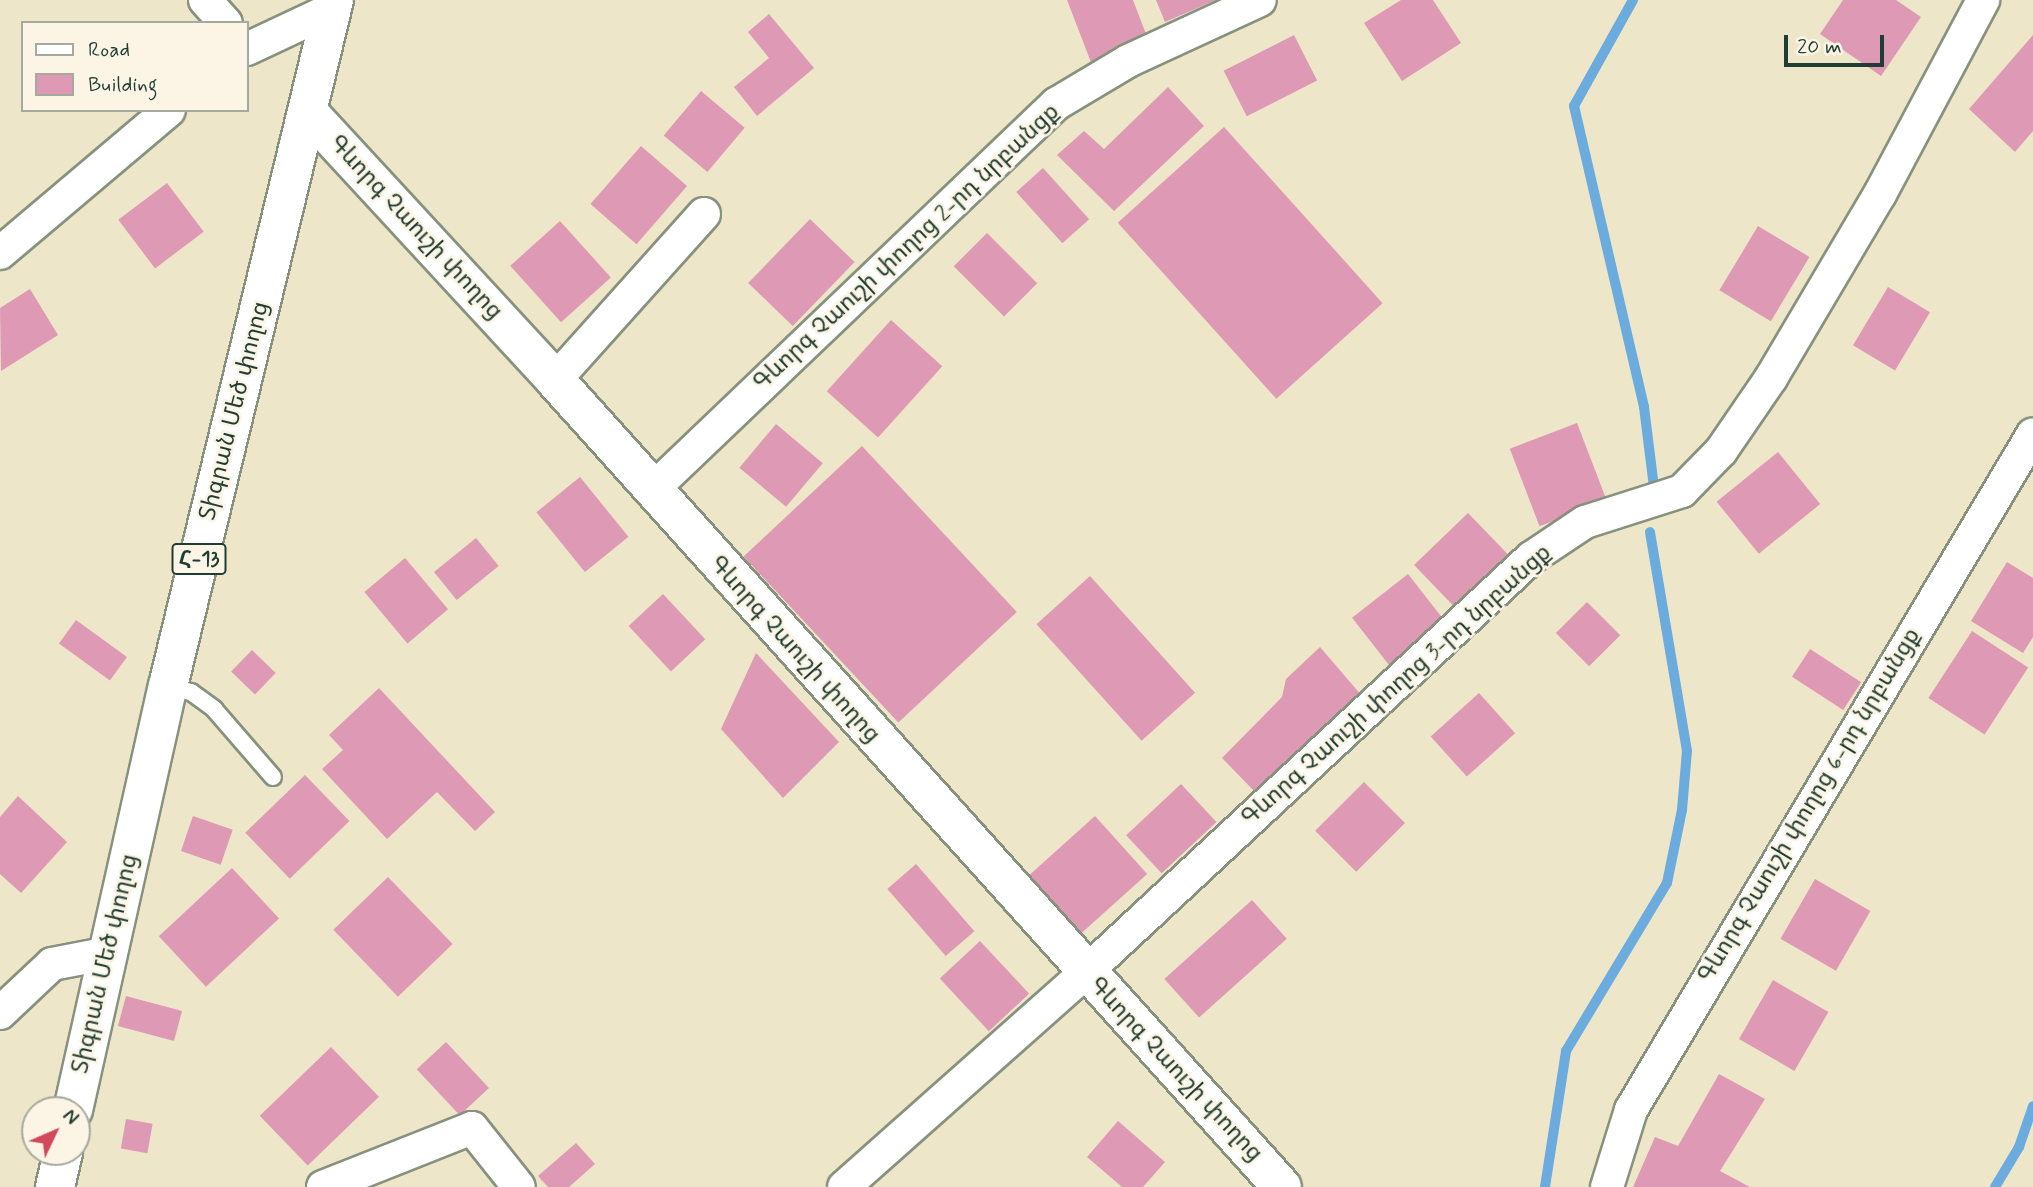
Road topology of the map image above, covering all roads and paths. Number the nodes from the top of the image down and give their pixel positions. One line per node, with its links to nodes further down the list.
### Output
1 (205, 0): 5 (street)
2 (1260, 0): 13 (street, Գևորգ Չաուշի փողոց 2-րդ նրբանցք)
3 (1983, 0): 17 (street, Գևորգ Չաուշի փողոց 3-րդ նրբանցք)
4 (333, 4): 6 (street); 8 (main road, Տիգրան Մեծ փողոց / Հ-13)
5 (224, 21)
6 (248, 47)
7 (167, 112): 10 (street)
8 (308, 112): 11 (main road, Գևորգ Չաուշի փողոց); 14 (main road, Տիգրան Մեծ փողոց / Հ-13)
9 (704, 214): 11 (street)
10 (0, 253)
11 (555, 380): 13 (main road, Գևորգ Չաուշի փողոց)
12 (2033, 434): 26 (street, Գևորգ Չաուշի փողոց 6-րդ նրբանցք)
13 (651, 491): 17 (main road, Գևորգ Չաուշի փողոց)
14 (168, 686): 15 (lane); 16 (main road, Տիգրան Մեծ փողոց / Հ-13)
15 (273, 777)
16 (109, 953): 18 (street); 19 (main road, Տիգրան Մեծ փողոց / Հ-13)
17 (1085, 973): 24 (street, Գևորգ Չաուշի փողոց 3-րդ նրբանցք); 25 (main road, Գևորգ Չաուշի փողոց)
18 (0, 1013)
19 (76, 1096)
20 (60, 1166): 21 (main road)
21 (55, 1187)
22 (323, 1187): 23 (street)
23 (519, 1187)
24 (844, 1187)
25 (1282, 1187)
26 (1607, 1187)

